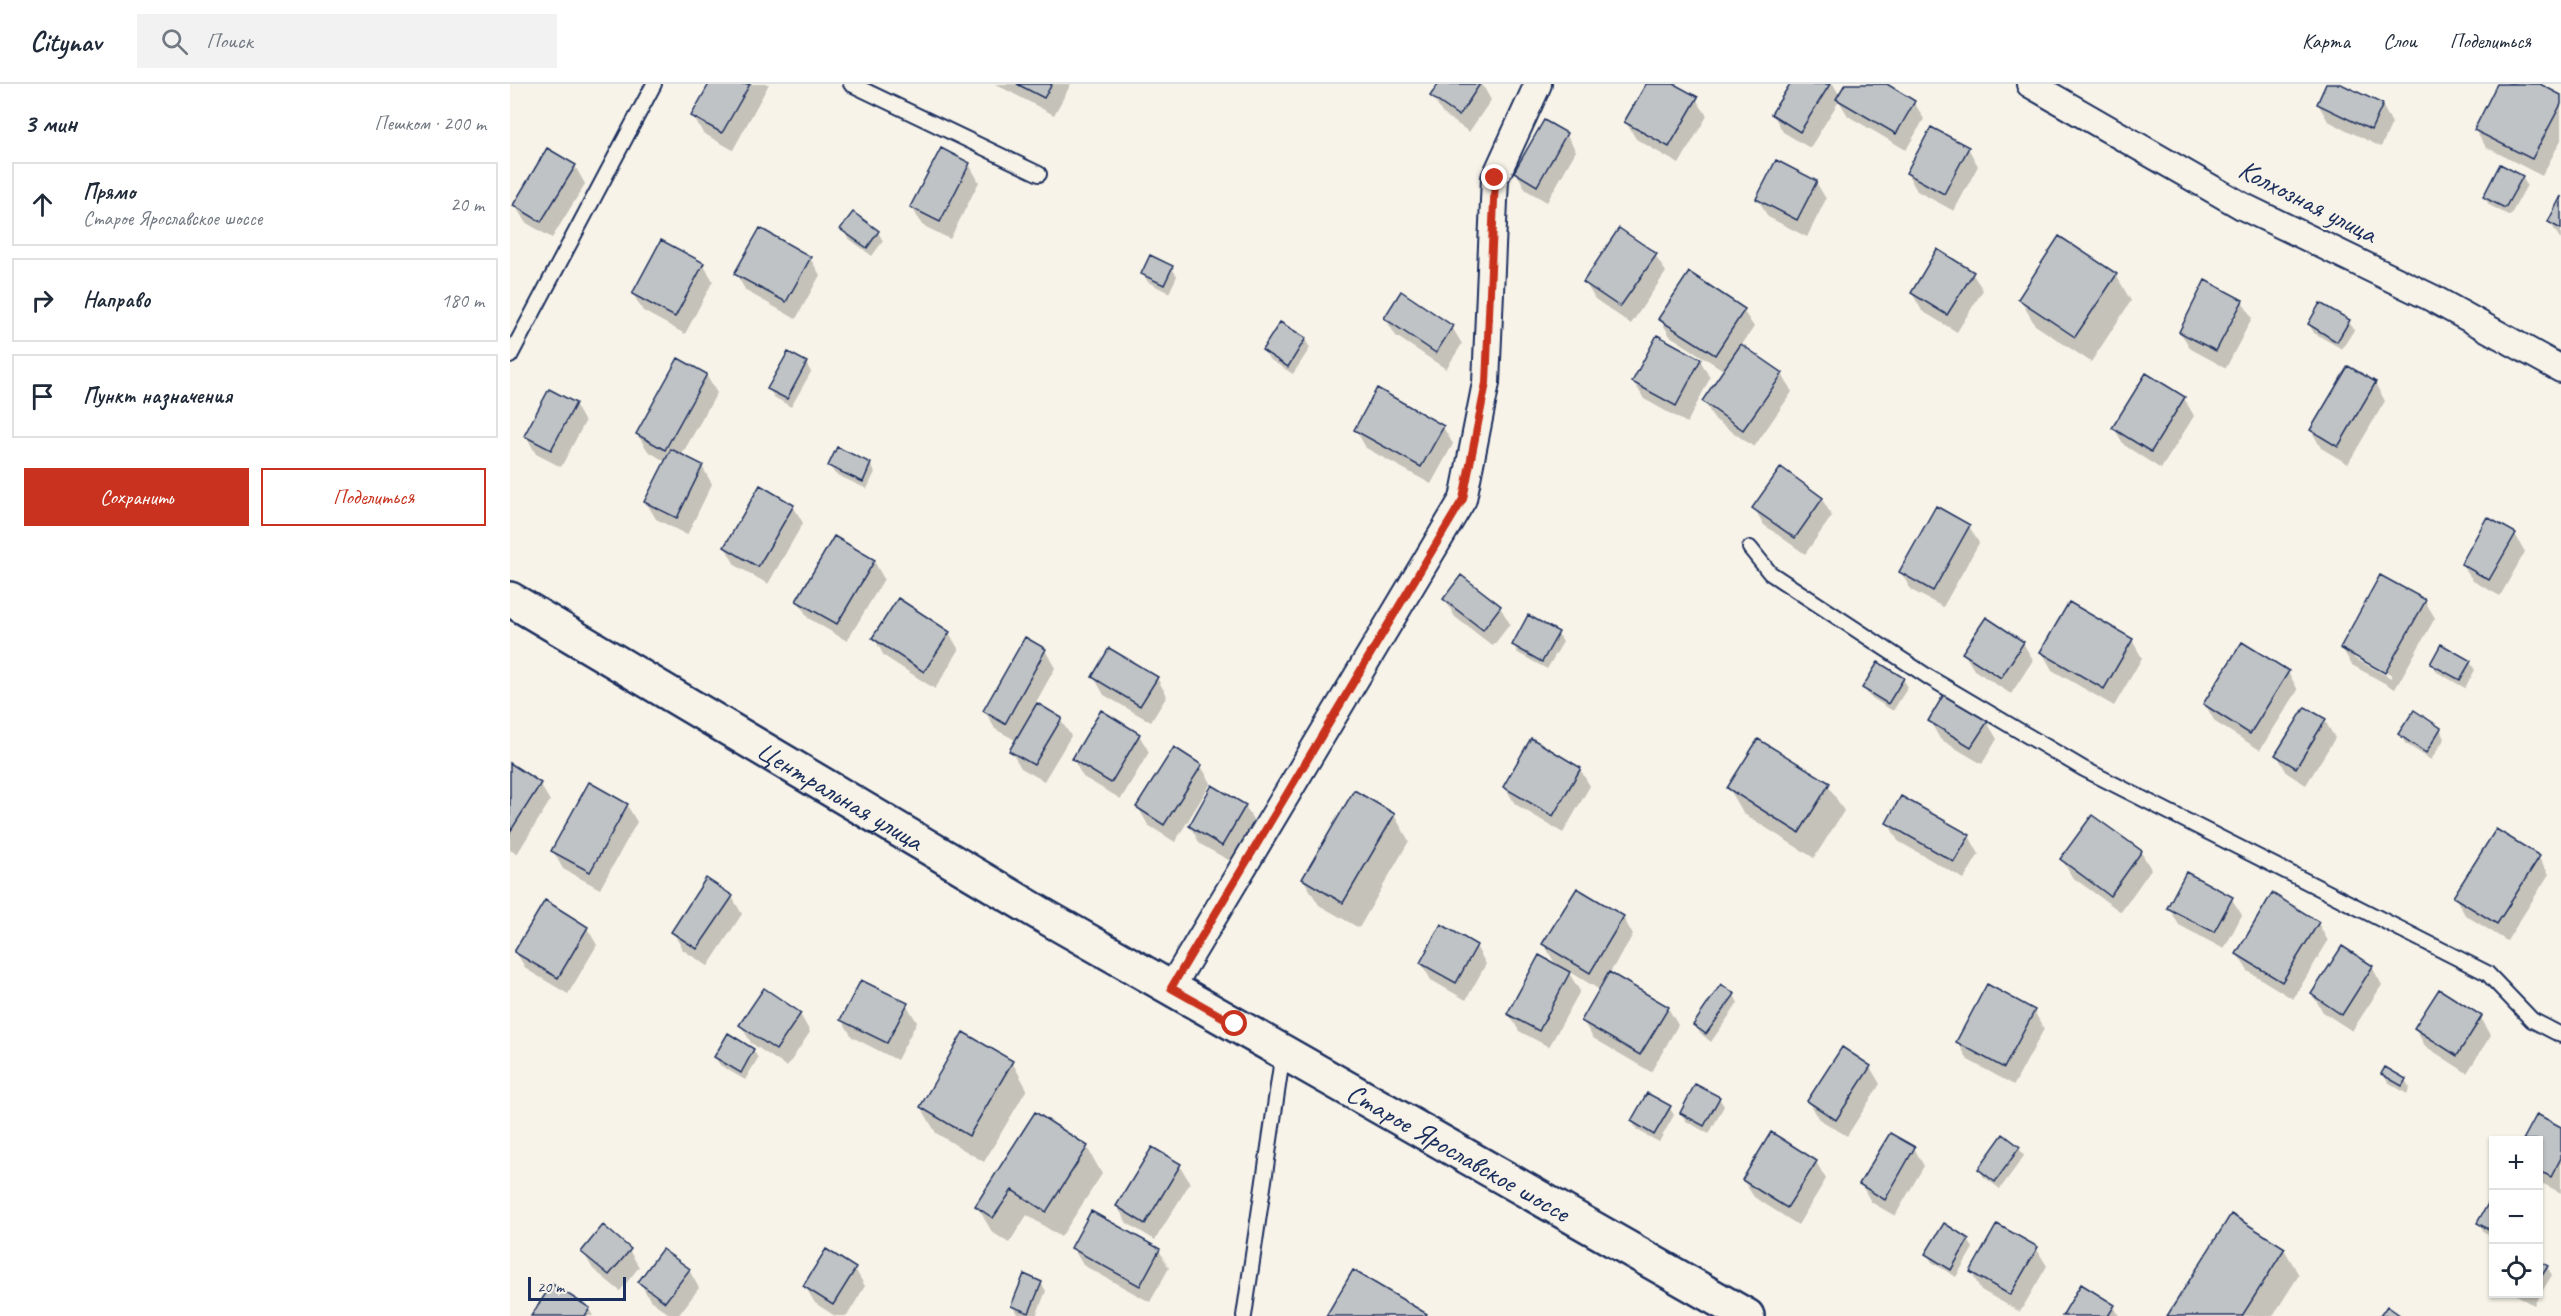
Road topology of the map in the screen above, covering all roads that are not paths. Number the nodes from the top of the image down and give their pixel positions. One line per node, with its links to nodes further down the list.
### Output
1 (654, 84): 6 (lane)
2 (851, 84): 5 (lane)
3 (1538, 84): 10 (street)
4 (2030, 84): 7 (street, Колхозная улица)
5 (1039, 174)
6 (510, 356)
7 (2561, 369)
8 (1750, 548): 11 (lane)
9 (510, 599): 10 (main road, Центральная улица)
10 (1171, 988): 12 (main road, Старое Ярославское шоссе)
11 (2561, 1035)
12 (1283, 1052): 13 (lane); 14 (main road, Старое Ярославское шоссе)
13 (1244, 1316)
14 (1747, 1316)

